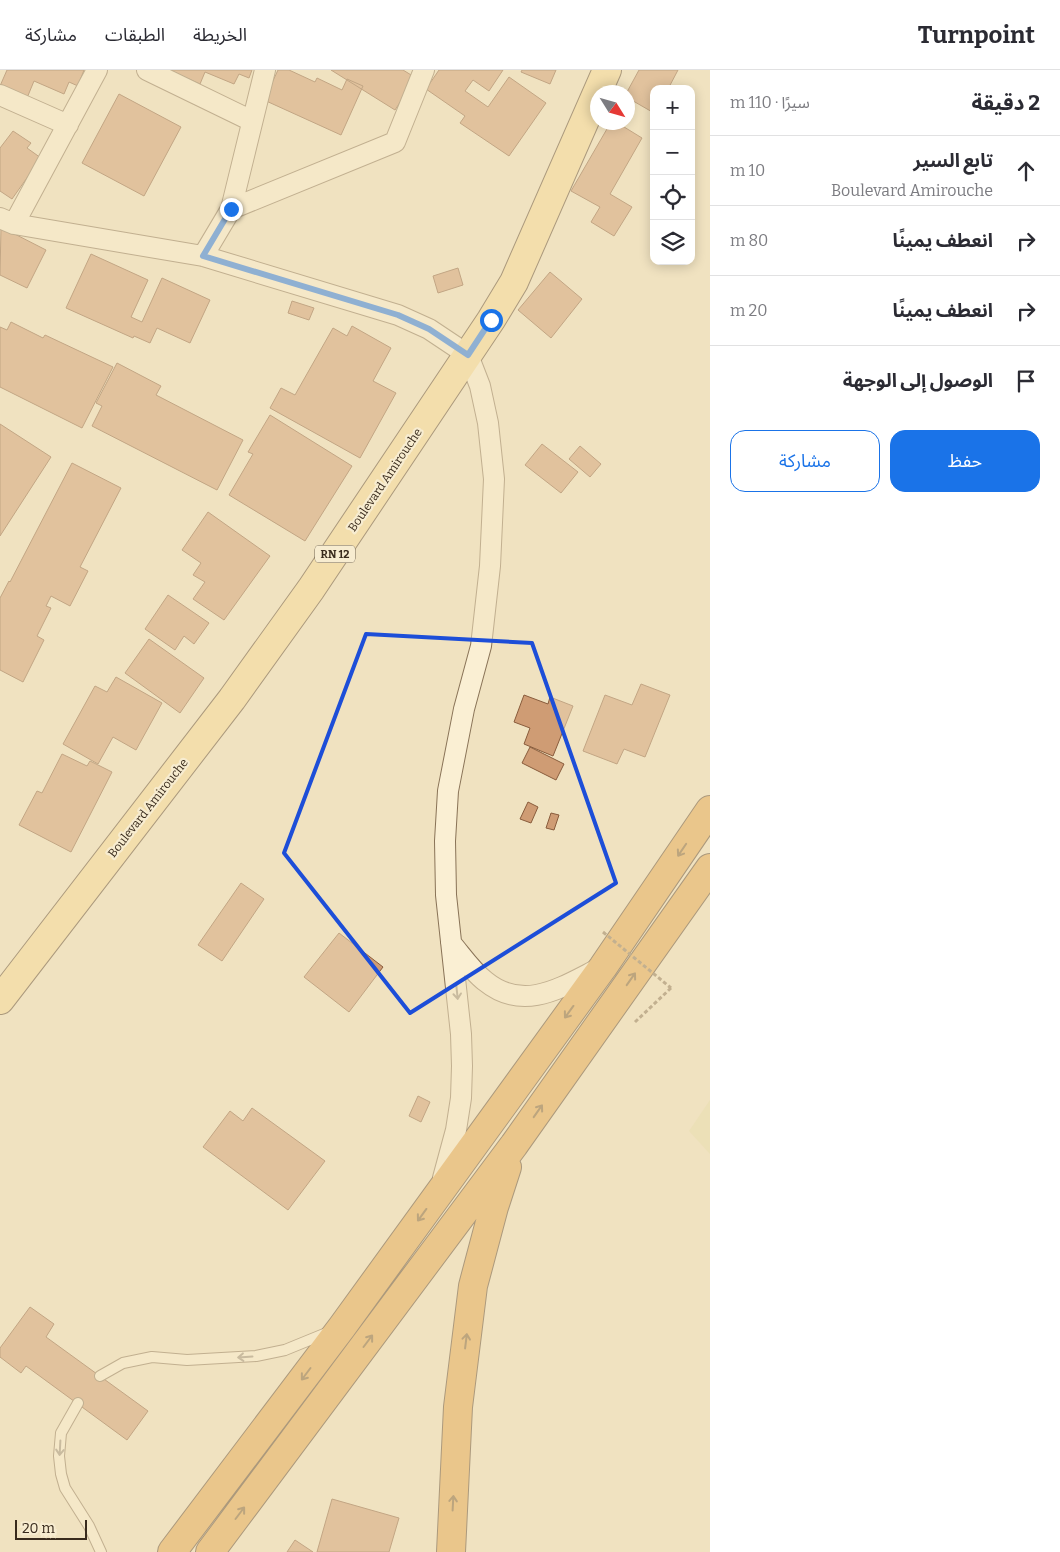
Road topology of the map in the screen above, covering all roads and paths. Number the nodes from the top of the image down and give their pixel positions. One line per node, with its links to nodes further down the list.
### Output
1 (97, 70): 8 (street)
2 (147, 70): 7 (street)
3 (264, 70): 7 (street)
4 (424, 70): 9 (street)
5 (607, 70): 12 (main road, Boulevard Amirouche / RN 12)
6 (0, 96): 8 (street)
7 (252, 121): 9 (street)
8 (68, 125): 10 (street)
9 (231, 209): 11 (street)
10 (7, 221): 11 (street)
11 (203, 256): 12 (street)
12 (468, 355): 16 (street); 18 (main road, Boulevard Amirouche / RN 12)
13 (710, 810): 17 (highway, one-way to 17)
14 (710, 868): 20 (highway, one-way to 14)
15 (602, 932): 19 (path, bridge)
16 (451, 944): 17 (street); 21 (street, one-way to 21)
17 (603, 967): 21 (highway, one-way to 21)
18 (0, 1000)
19 (635, 1022)
20 (514, 1144): 27 (highway, one-way to 20); 28 (highway, one-way to 20)
21 (439, 1192): 22 (highway, one-way to 22)
22 (342, 1327): 23 (lane, one-way to 23); 26 (highway, one-way to 26)
23 (100, 1376)
24 (78, 1403): 25 (lane, one-way to 25)
25 (101, 1552)
26 (172, 1552)
27 (210, 1552)
28 (450, 1552)

